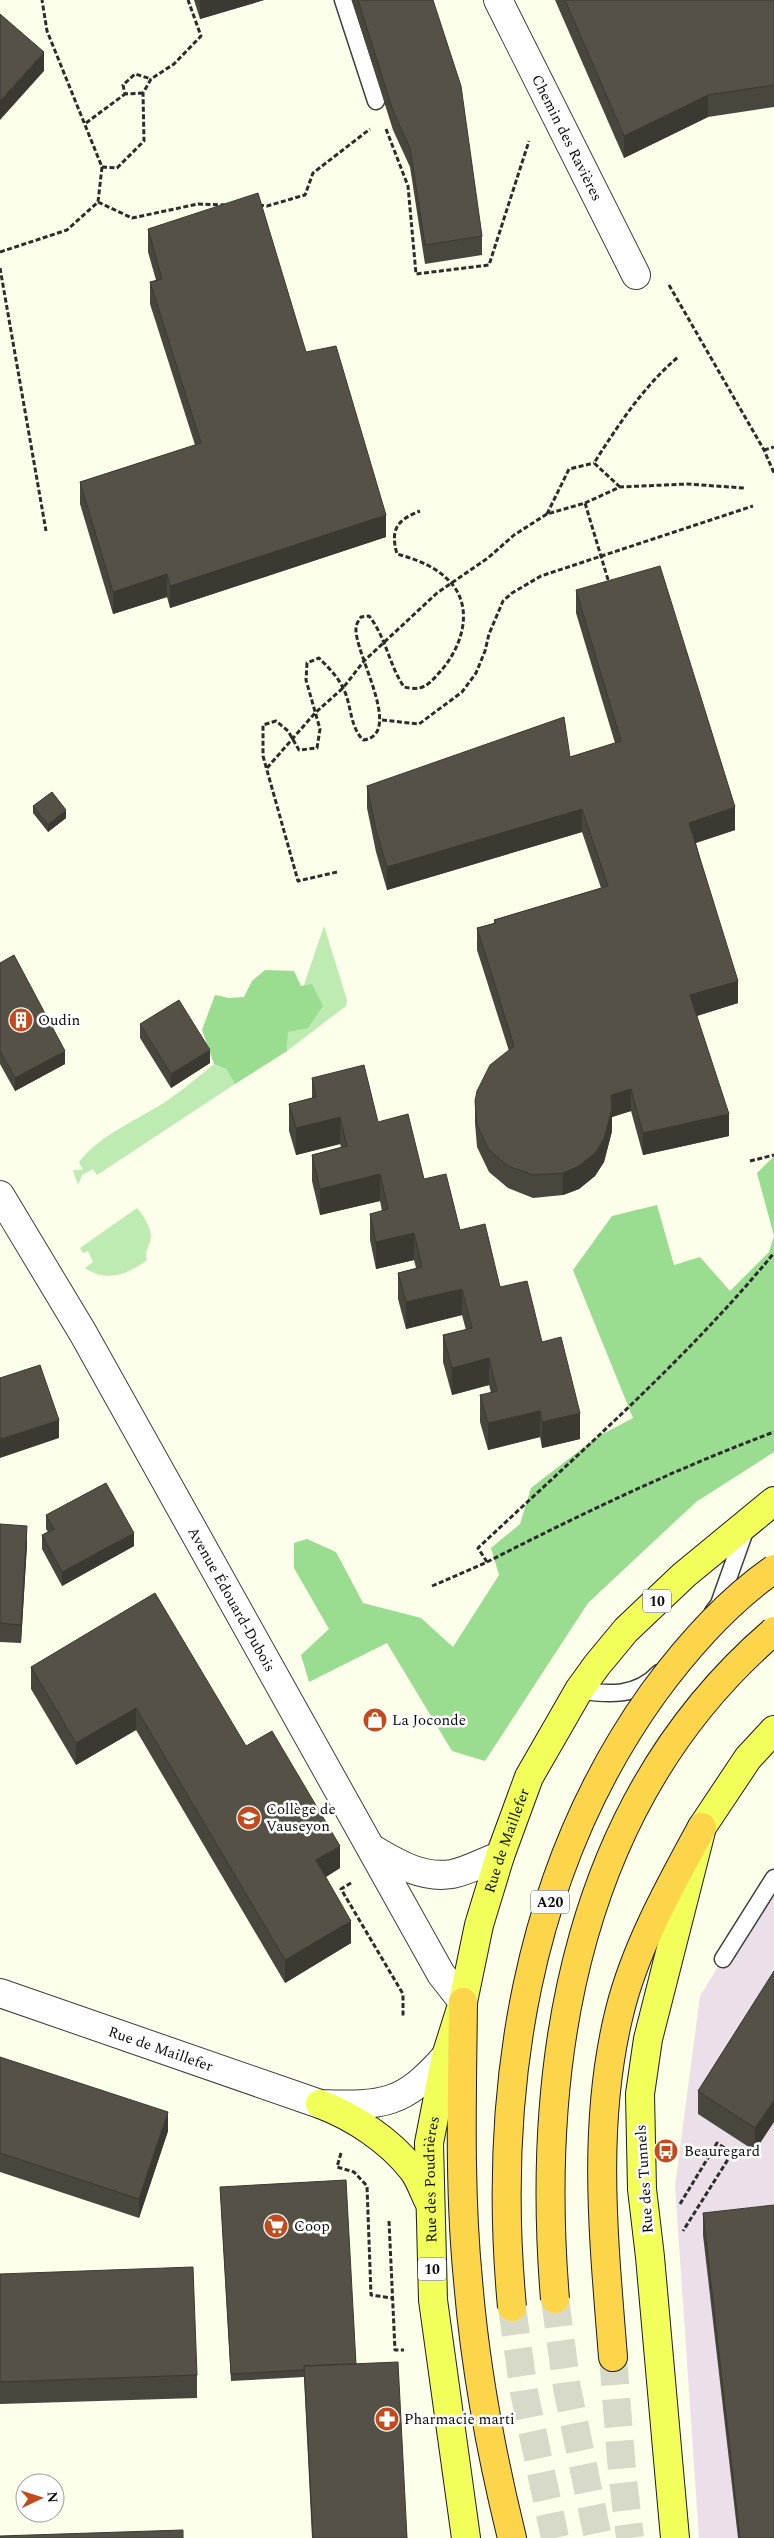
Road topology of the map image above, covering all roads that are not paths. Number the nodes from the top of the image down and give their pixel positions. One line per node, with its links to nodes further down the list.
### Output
1 (343, 0): 3 (lane)
2 (498, 0): 4 (street, Chemin des Ravières)
3 (376, 101)
4 (636, 275)
5 (0, 1196): 15 (street, Avenue Édouard-Dubois)
6 (774, 1501): 8 (main road, 10)
7 (774, 1514): 8 (main road, 10)
8 (748, 1524): 9 (main road); 12 (main road, 10); 12 (lane)
9 (774, 1530)
10 (774, 1568): 25 (highway, A20, bridge)
11 (774, 1631): 24 (highway, A20, bridge)
12 (579, 1690): 16 (main road, Rue de Maillefer / 10)
13 (774, 1730): 14 (main road, Rue des Tunnels)
14 (702, 1827): 26 (highway); 29 (main road, Rue des Tunnels)
15 (370, 1847): 16 (street); 20 (street, Avenue Édouard-Dubois)
16 (500, 1856): 20 (main road, Rue de Maillefer / 10)
17 (774, 1878): 18 (lane)
18 (723, 1959)
19 (0, 1993): 22 (street, Rue de Maillefer)
20 (463, 2002): 21 (main road, Rue des Poudrières / 10); 28 (highway)
21 (446, 2056): 22 (street, Rue de Maillefer); 23 (main road, Rue des Poudrières / 10)
22 (320, 2104): 23 (main road)
23 (431, 2205): 27 (main road, Rue des Poudrières / 10)
24 (555, 2299)
25 (512, 2307)
26 (613, 2357)
27 (466, 2538)
28 (512, 2538)
29 (675, 2538)

